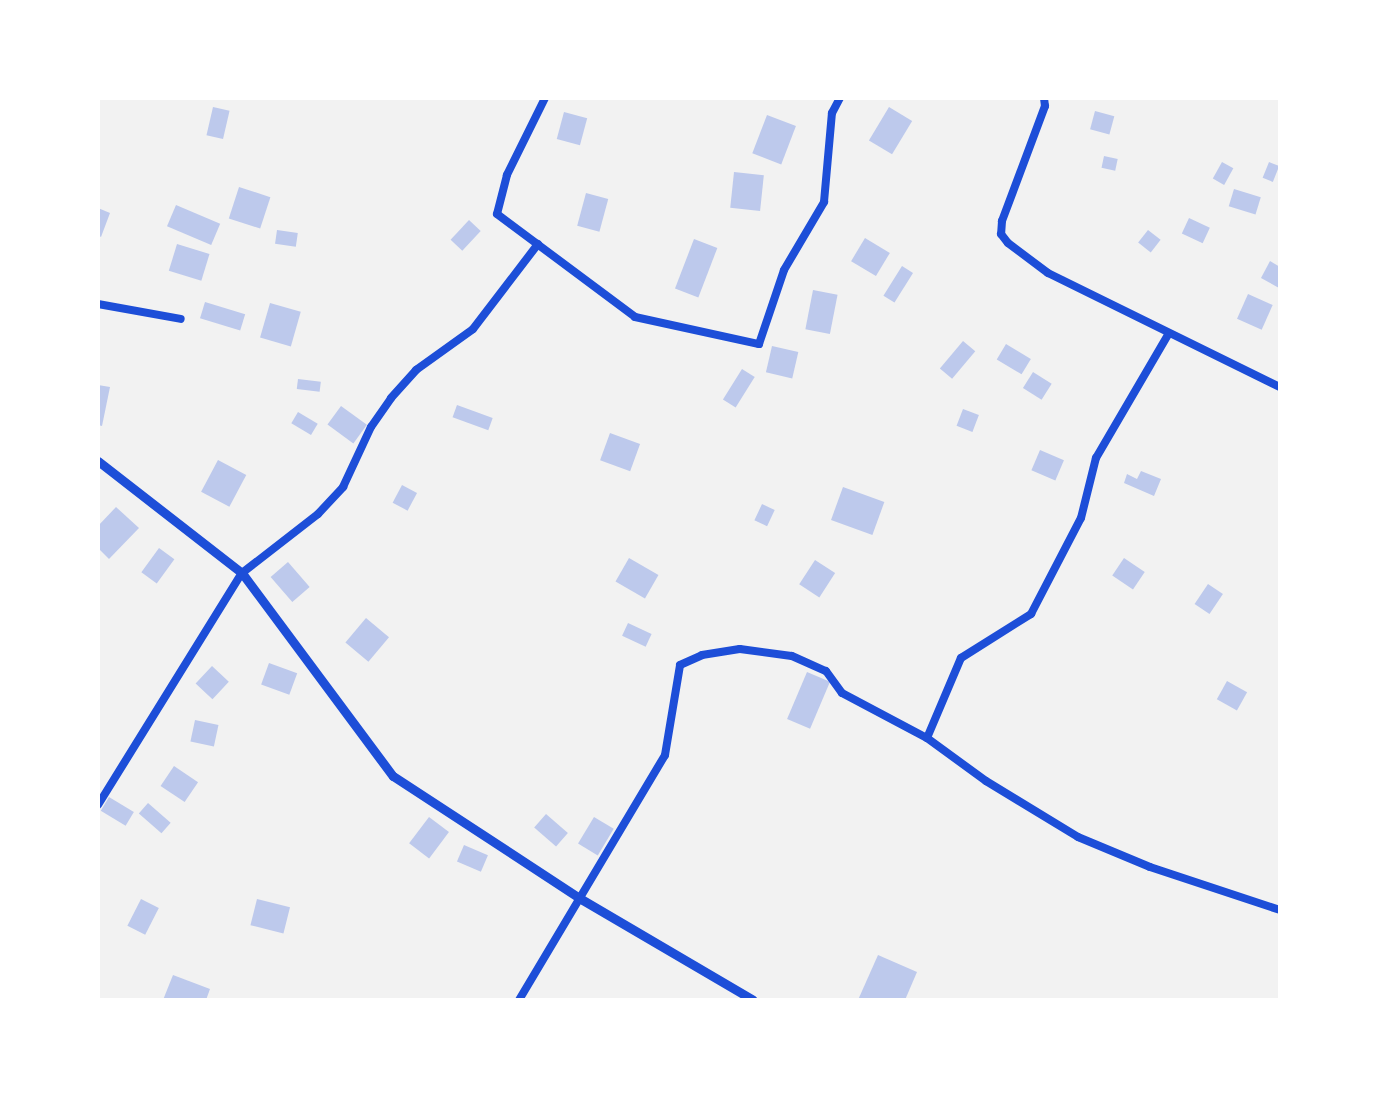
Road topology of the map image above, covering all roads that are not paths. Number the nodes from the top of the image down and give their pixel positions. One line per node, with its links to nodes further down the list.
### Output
1 (545, 98): 4 (street)
2 (840, 98): 4 (street)
3 (1044, 98): 7 (street)
4 (538, 244): 10 (street)
5 (98, 304): 6 (street)
6 (181, 319)
7 (1168, 335): 8 (street); 11 (street)
8 (1280, 387)
9 (98, 461): 10 (street)
10 (242, 573): 12 (street); 13 (street)
11 (927, 738): 13 (street); 14 (street)
12 (98, 805)
13 (581, 899): 15 (street); 16 (street)
14 (1280, 910)
15 (519, 1000)
16 (753, 1000)

